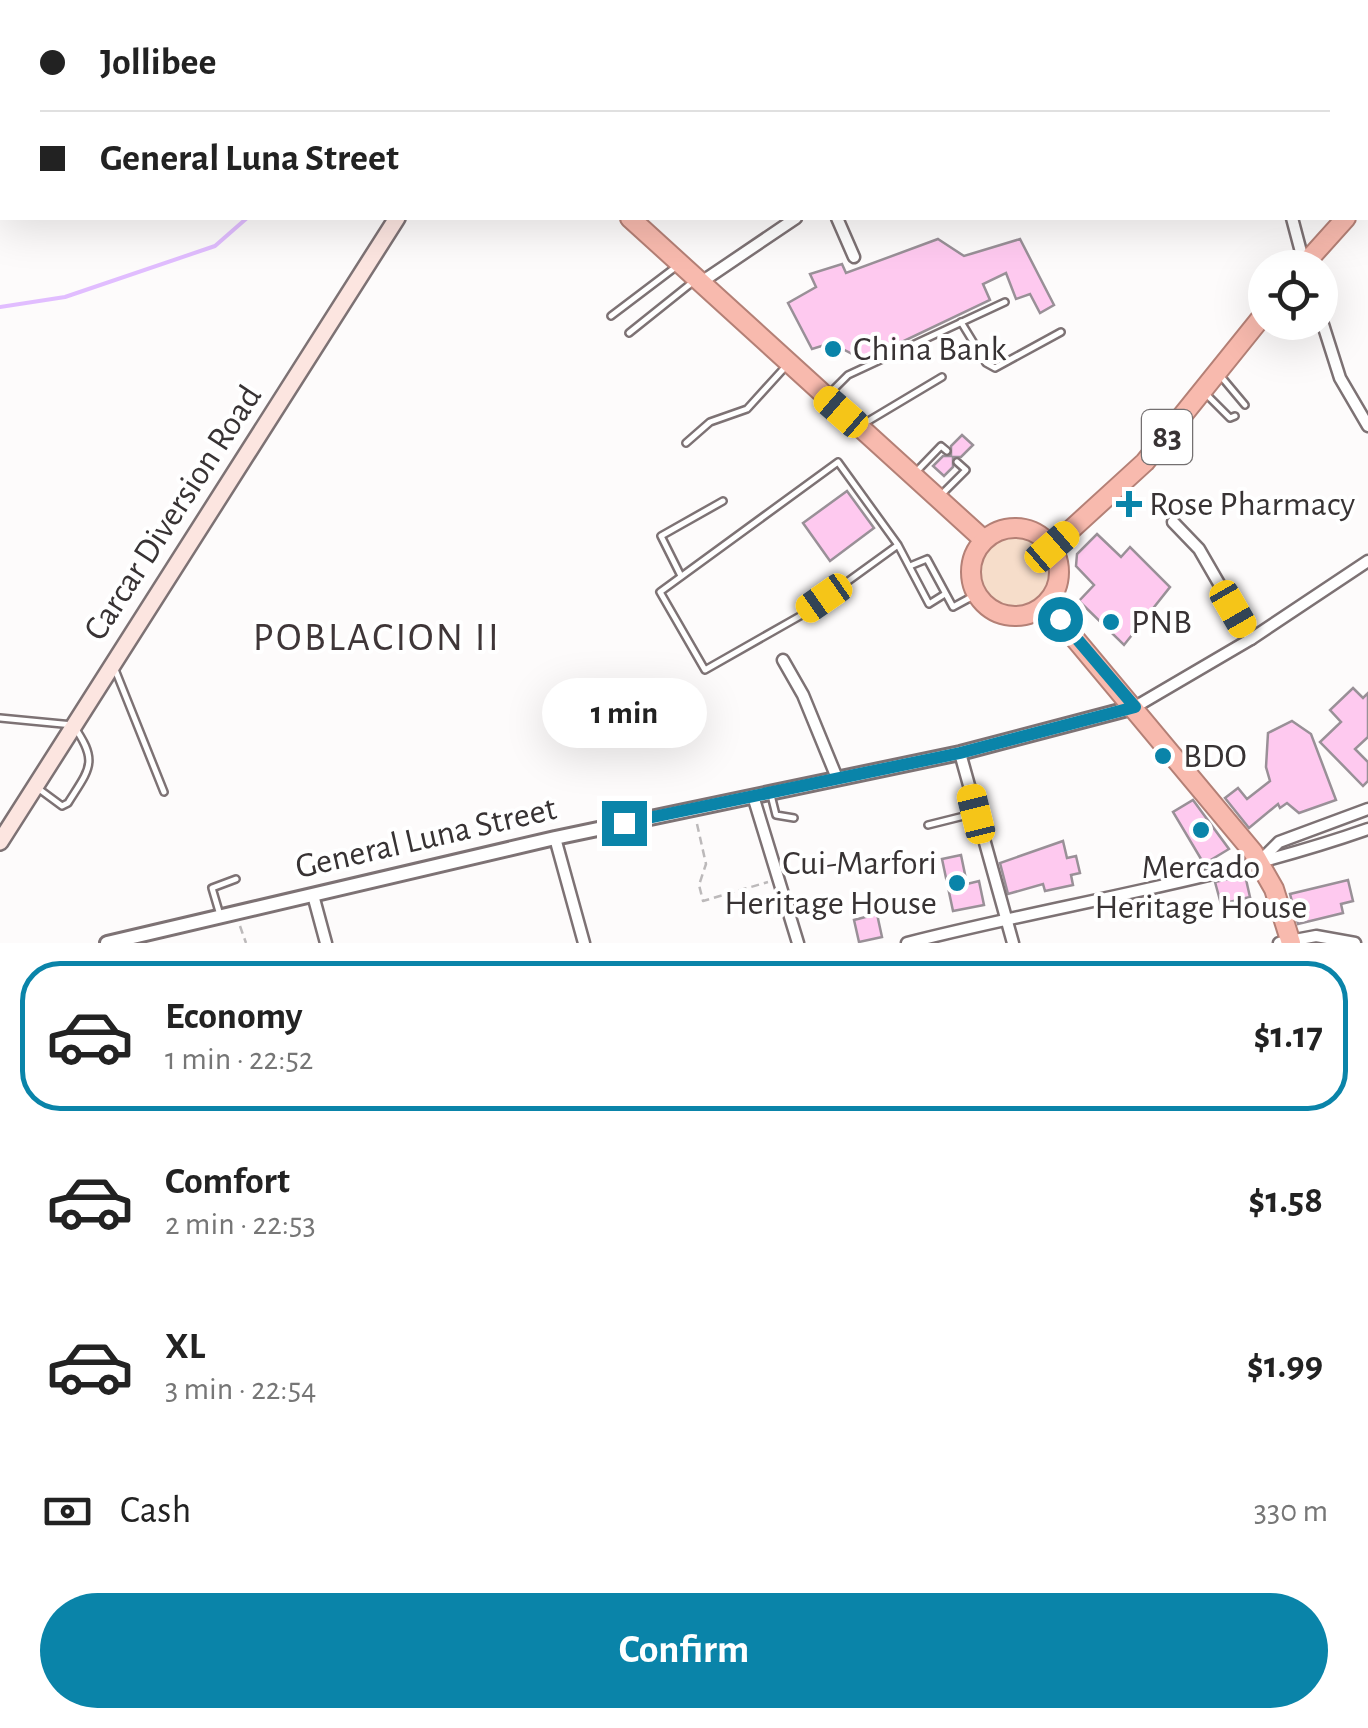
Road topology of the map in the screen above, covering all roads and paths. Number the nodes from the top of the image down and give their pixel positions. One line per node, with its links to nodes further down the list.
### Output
1 (397, 220): 46 (main road, Carcar Diversion Road)
2 (636, 220): 10 (highway)
3 (793, 220): 11 (street)
4 (838, 220): 9 (street)
5 (1292, 220): 7 (street)
6 (1344, 220): 8 (highway)
7 (1300, 250)
8 (1318, 250)
9 (854, 257)
10 (679, 264): 11 (highway); 13 (lane)
11 (698, 281): 16 (lane); 19 (highway)
12 (1005, 302): 14 (lane)
13 (611, 316)
14 (960, 322): 15 (lane); 23 (lane)
15 (1061, 332)
16 (629, 333)
17 (1248, 334): 20 (highway, 83)
18 (1328, 340): 26 (street)
19 (789, 362): 23 (highway); 28 (lane)
20 (1218, 372): 22 (highway, 83); 24 (lane)
21 (942, 377): 27 (lane)
22 (1203, 391): 25 (lane); 37 (highway, 83)
23 (824, 398): 27 (highway)
24 (1245, 404)
25 (1235, 416)
26 (1368, 426)
27 (858, 427): 31 (highway)
28 (686, 443)
29 (947, 451): 31 (lane)
30 (957, 462): 32 (lane)
31 (912, 475): 32 (highway)
32 (938, 498): 35 (highway)
33 (723, 501): 40 (lane)
34 (1173, 522): 44 (street)
35 (984, 540): 37 (highway); 42 (highway)
36 (898, 545): 39 (lane); 40 (lane); 40 (lane)
37 (1052, 547): 43 (highway)
38 (1368, 561): 44 (street, General Luna Street)
39 (910, 566): 41 (lane); 41 (lane)
40 (681, 576)
41 (945, 594): 42 (lane)
42 (977, 594): 43 (highway)
43 (1046, 604): 47 (highway)
44 (1250, 639): 47 (street, General Luna Street)
45 (783, 660): 51 (street)
46 (113, 664): 49 (main road, Carcar Diversion Road); 53 (lane)
47 (1135, 707): 50 (street, General Luna Street); 64 (highway)
48 (0, 718): 49 (lane)
49 (74, 725): 52 (main road, Carcar Diversion Road); 52 (lane)
50 (960, 753): 51 (street, General Luna Street); 58 (street)
51 (838, 778): 54 (street, General Luna Street)
52 (35, 786): 63 (main road, Carcar Diversion Road)
53 (164, 792)
54 (770, 792): 55 (street, General Luna Street); 59 (lane)
55 (753, 796): 56 (street, General Luna Street); 66 (street)
56 (694, 808): 62 (street, General Luna Street); 66 (path)
57 (1368, 810): 64 (street)
58 (976, 814): 60 (lane); 70 (street)
59 (794, 818)
60 (928, 825)
61 (1368, 829): 64 (street)
62 (555, 838): 67 (street, General Luna Street); 76 (street)
63 (0, 842)
64 (1260, 861): 70 (street); 72 (highway)
65 (236, 880): 69 (lane)
66 (777, 880): 77 (street)
67 (313, 895): 68 (street, General Luna Street); 75 (street)
68 (237, 915): 69 (street, General Luna Street); 74 (path)
69 (221, 918): 71 (street, General Luna Street)
70 (1006, 918): 78 (street); 79 (street)
71 (171, 936): 73 (street, General Luna Street)
72 (1287, 942): 80 (street)
73 (107, 943)
74 (246, 943)
75 (326, 943)
76 (584, 943)
77 (798, 943)
78 (907, 943)
79 (1013, 943)
80 (1355, 943)

